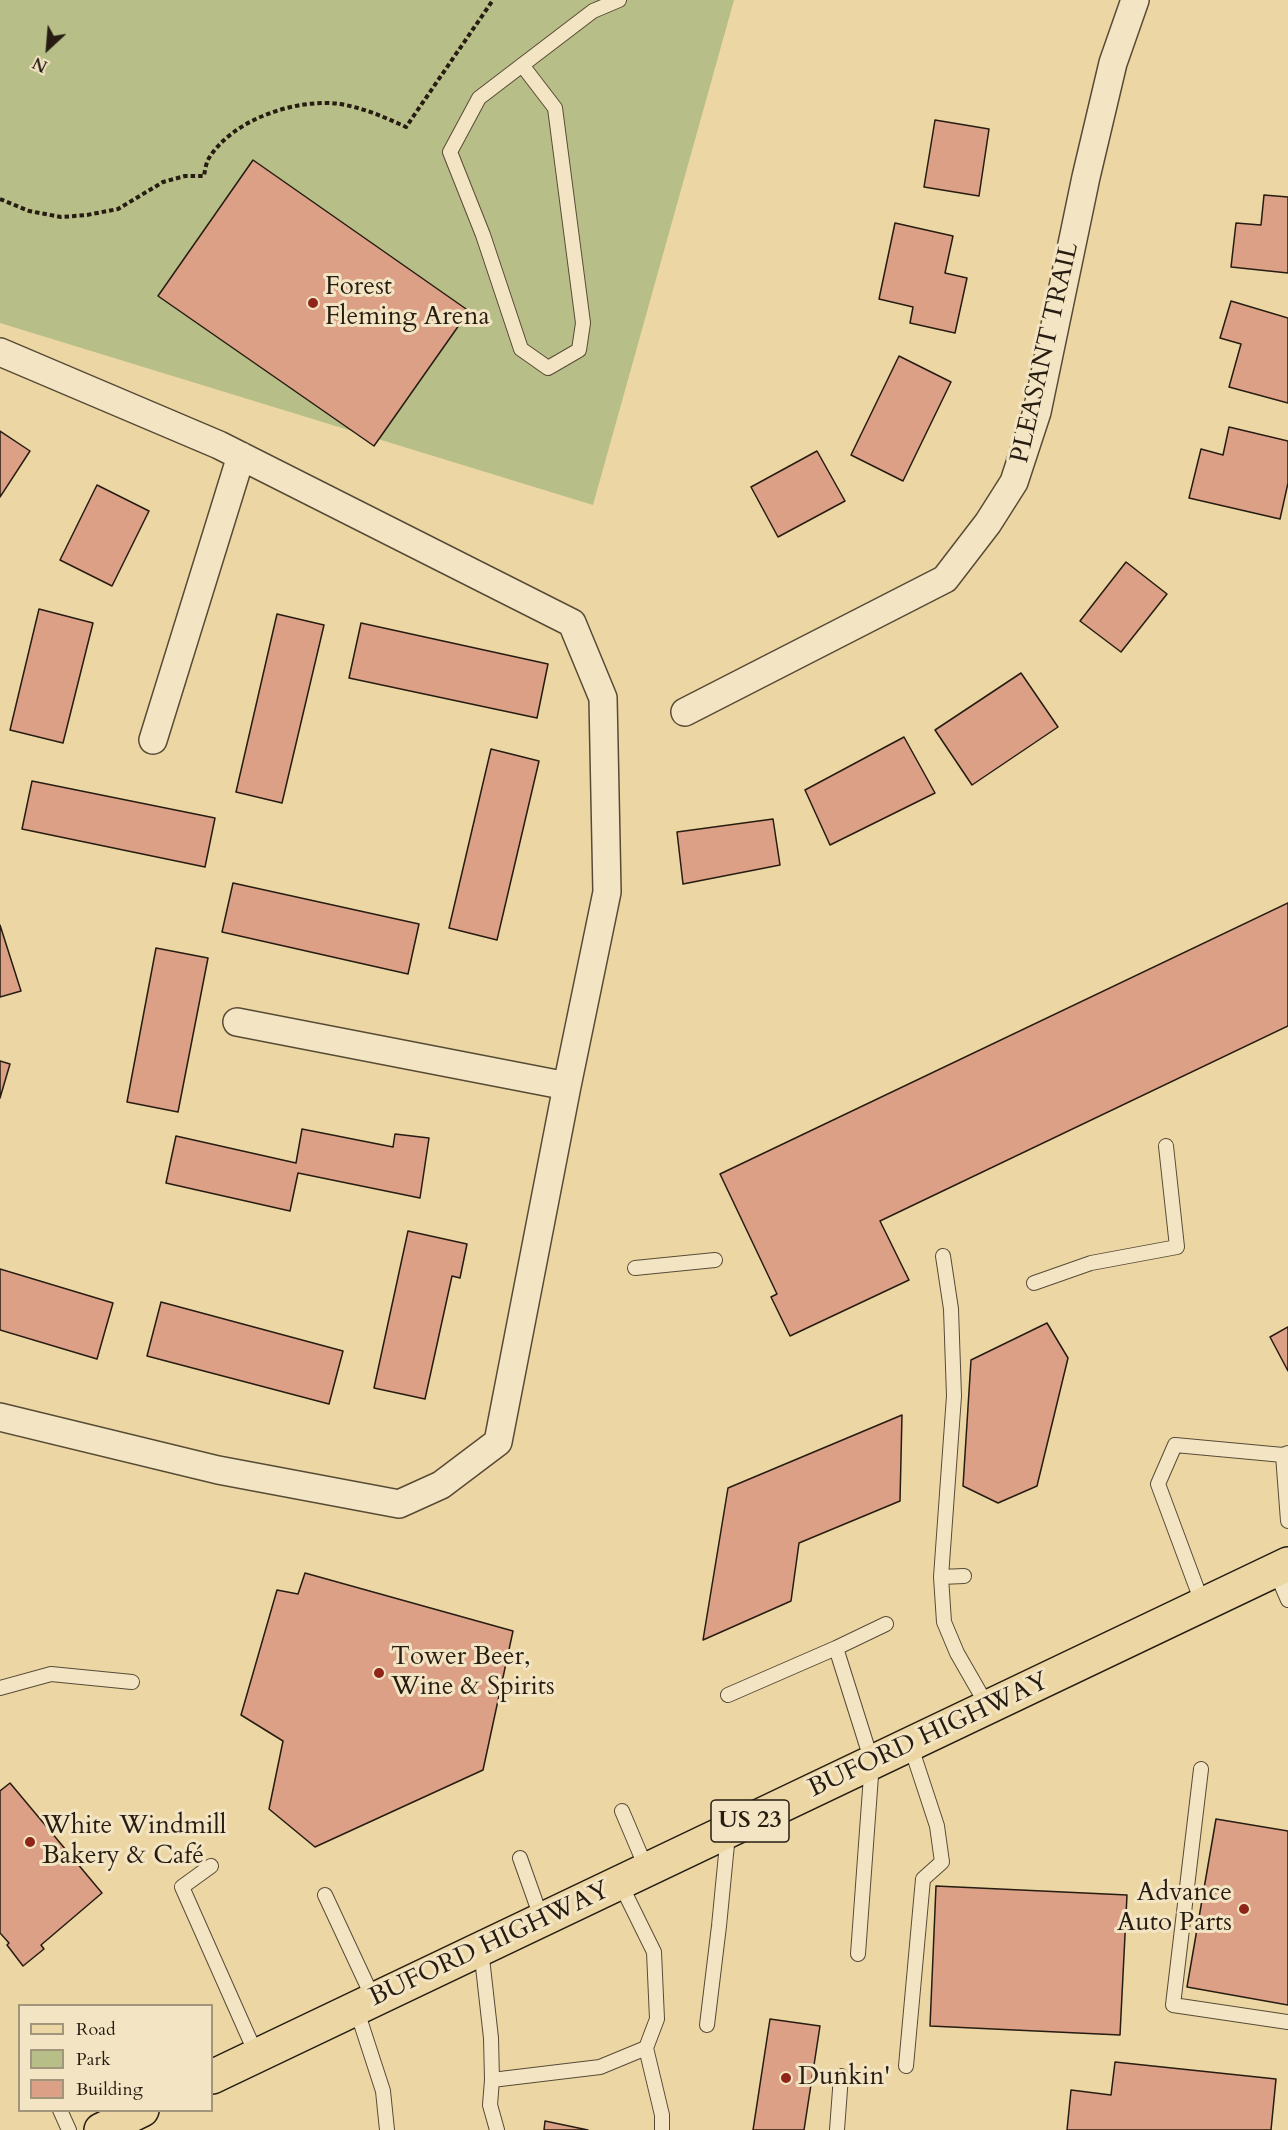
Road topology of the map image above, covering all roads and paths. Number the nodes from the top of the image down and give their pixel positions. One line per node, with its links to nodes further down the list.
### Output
1 (493, 0): 5 (path)
2 (619, 0): 4 (lane)
3 (1135, 0): 8 (street, PLEASANT TRAIL)
4 (522, 65): 4 (lane)
5 (0, 199)
6 (0, 352): 7 (street)
7 (241, 456): 9 (street); 11 (street)
8 (685, 712)
9 (153, 740)
10 (237, 1022): 11 (street)
11 (567, 1086): 17 (street)
12 (1166, 1146): 16 (lane)
13 (943, 1256): 22 (lane)
14 (715, 1260): 15 (lane)
15 (635, 1268)
16 (1034, 1283)
17 (0, 1417)
18 (1285, 1454): 19 (lane); 24 (lane)
19 (1288, 1521)
20 (1281, 1567): 23 (lane); 24 (main road, BUFORD HIGHWAY / US 23)
21 (964, 1576): 22 (lane)
22 (941, 1577): 30 (lane)
23 (1288, 1600)
24 (1203, 1605): 30 (main road, BUFORD HIGHWAY / US 23)
25 (886, 1624): 26 (lane)
26 (836, 1648): 29 (lane); 32 (lane)
27 (132, 1682): 28 (lane)
28 (0, 1689)
29 (728, 1695)
30 (988, 1707): 31 (main road, BUFORD HIGHWAY / US 23)
31 (910, 1744): 32 (main road, BUFORD HIGHWAY / US 23); 48 (lane)
32 (872, 1762): 35 (main road, BUFORD HIGHWAY / US 23); 42 (lane)
33 (1202, 1769): 44 (lane)
34 (622, 1811): 38 (lane)
35 (728, 1831): 38 (main road, BUFORD HIGHWAY / US 23); 45 (lane)
36 (520, 1858): 40 (lane)
37 (212, 1866): 47 (lane)
38 (633, 1876): 40 (main road, BUFORD HIGHWAY / US 23); 46 (lane)
39 (325, 1895): 43 (lane)
40 (542, 1920): 41 (main road, BUFORD HIGHWAY / US 23)
41 (482, 1949): 43 (main road, BUFORD HIGHWAY / US 23); 51 (lane)
42 (858, 1954)
43 (365, 2004): 47 (main road, BUFORD HIGHWAY / US 23); 56 (lane)
44 (1288, 2022)
45 (706, 2025)
46 (646, 2048): 51 (lane); 58 (lane)
47 (257, 2056): 50 (main road, BUFORD HIGHWAY / US 23)
48 (906, 2066)
49 (841, 2076): 59 (lane)
50 (213, 2077)
51 (492, 2080): 57 (lane)
52 (61, 2112): 54 (lane)
53 (138, 2112): 55 (main road)
54 (69, 2130)
55 (101, 2130)
56 (387, 2130)
57 (497, 2130)
58 (662, 2130)
59 (837, 2130)

